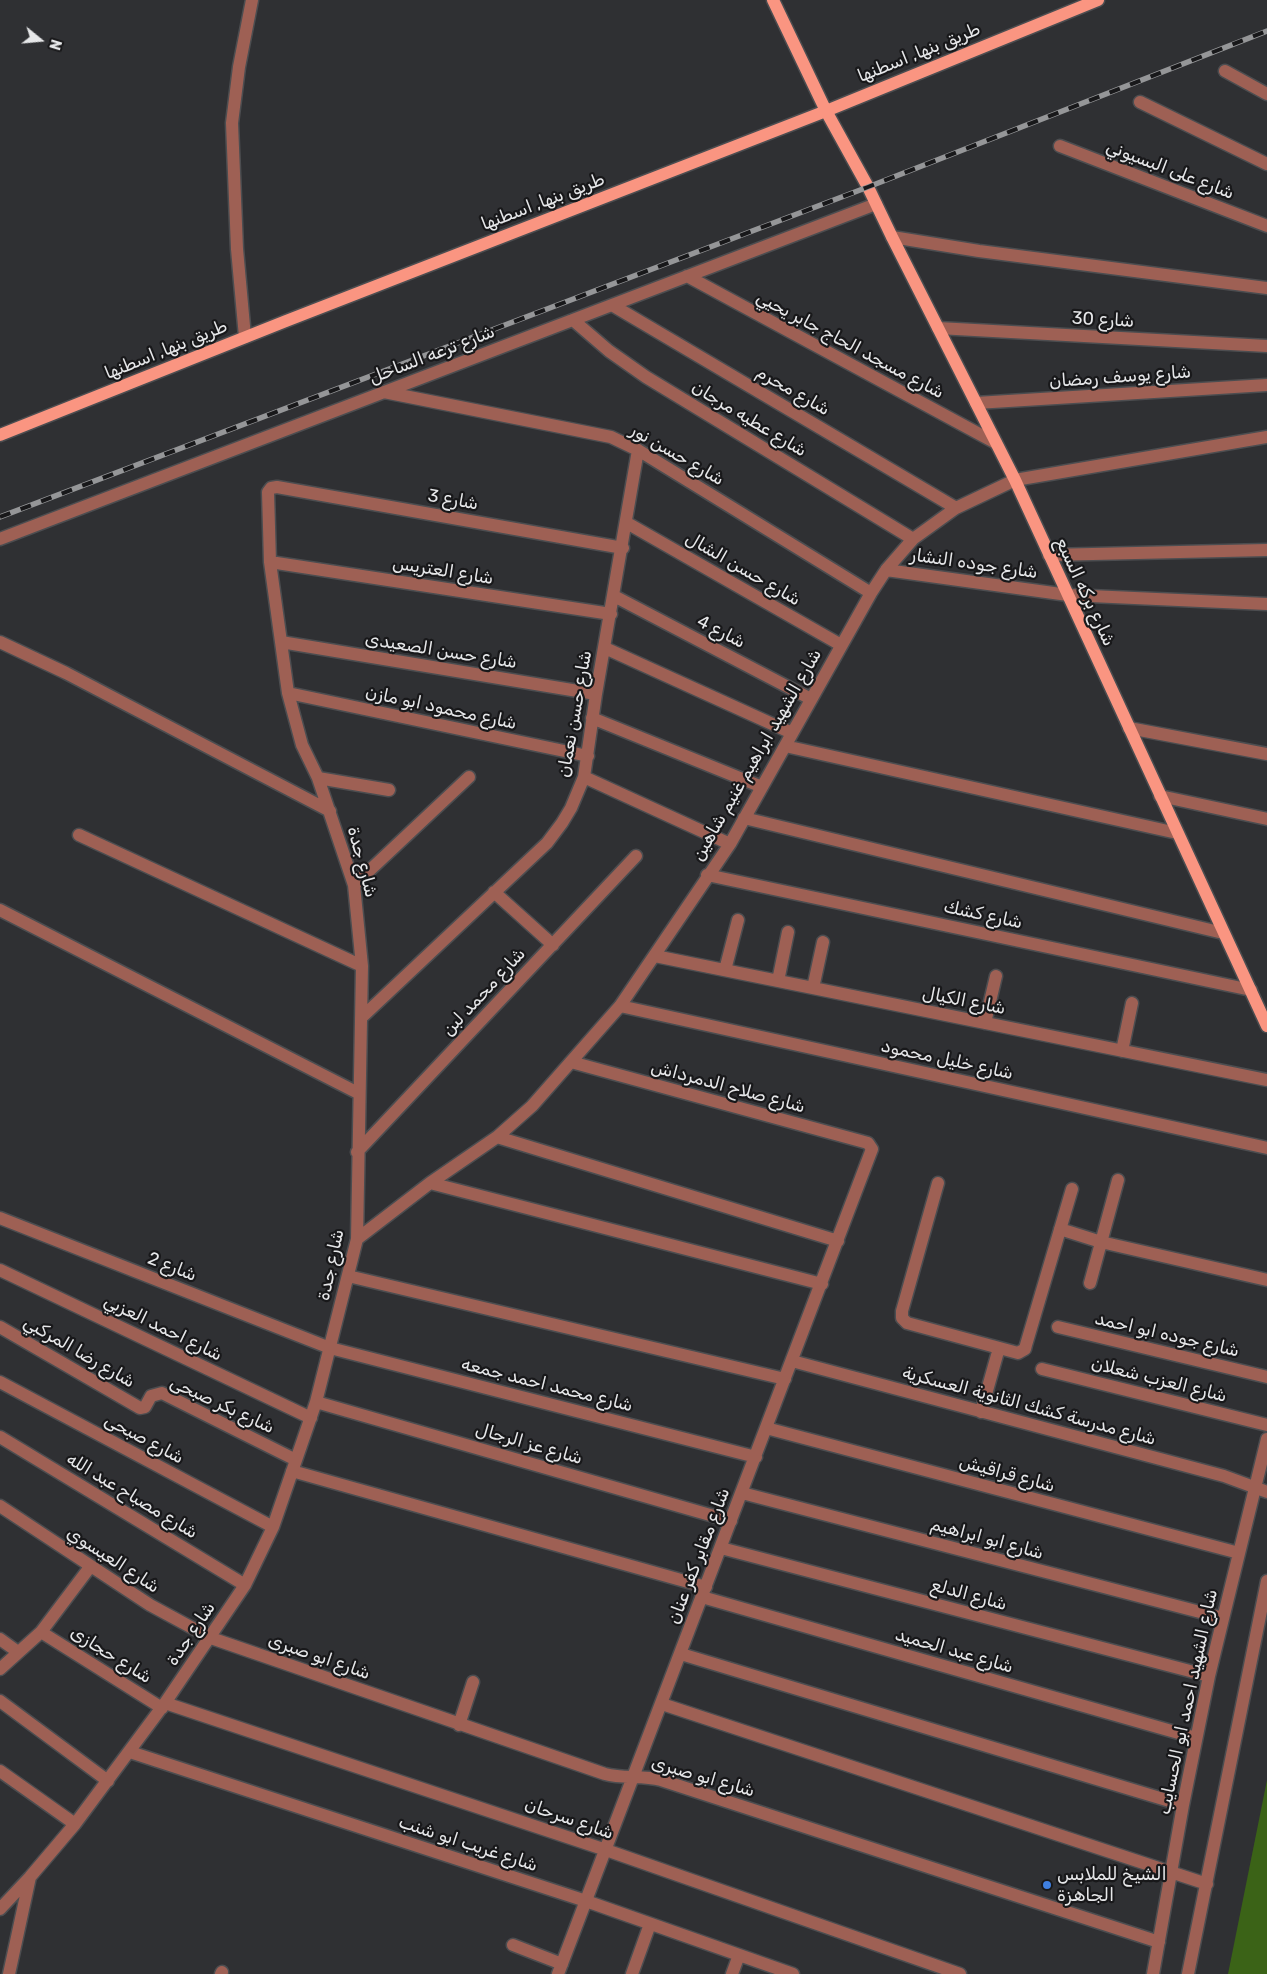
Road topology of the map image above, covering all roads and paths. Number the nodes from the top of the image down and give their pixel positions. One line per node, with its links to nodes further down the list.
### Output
1 (252, 0): 18 (street)
2 (774, 0): 7 (main road, شارع بركه السبع)
3 (1098, 0): 7 (main road, طريق بنها, اسطنها)
4 (1225, 71): 5 (street)
5 (1267, 94)
6 (1140, 102): 9 (street)
7 (826, 110): 10 (main road, شارع بركه السبع); 18 (main road, طريق بنها, اسطنها)
8 (1060, 146): 11 (street, شارع على البسيوني)
9 (1267, 164)
10 (876, 204): 12 (main road, شارع بركه السبع); 13 (street, شارع ترعه الساحل)
11 (1267, 226)
12 (892, 237): 14 (street); 17 (main road, شارع بركه السبع)
13 (687, 276): 15 (street, شارع ترعه الساحل); 25 (street, شارع مسجد الحاج جابر يحيي)
14 (1267, 288)
15 (612, 305): 16 (street, شارع ترعه الساحل); 29 (street, شارع محرم)
16 (573, 320): 21 (street, شارع ترعه الساحل); 32 (street, شارع عطيه مرجان)
17 (938, 328): 19 (street, شارع 30); 22 (main road, شارع بركه السبع)
18 (245, 337): 23 (main road, طريق بنها, اسطنها)
19 (1267, 346)
20 (1267, 385): 22 (street, شارع يوسف رمضان)
21 (384, 392): 26 (street, شارع حسن نور); 31 (street, شارع ترعه الساحل)
22 (976, 403): 25 (main road, شارع بركه السبع)
23 (0, 435)
24 (1267, 437): 27 (street, شارع الشهيد ابراهيم غنيم شاهين)
25 (996, 444): 27 (main road, شارع بركه السبع)
26 (638, 450): 30 (street, شارع حسن نعمان); 38 (street, شارع حسن نور)
27 (1014, 480): 29 (street, شارع الشهيد ابراهيم غنيم شاهين); 35 (main road, شارع بركه السبع)
28 (277, 487): 33 (street, شارع 3); 36 (street, شارع جدة)
29 (956, 508): 32 (street, شارع الشهيد ابراهيم غنيم شاهين)
30 (627, 523): 33 (street, شارع حسن نعمان); 45 (street, شارع حسن الشال)
31 (0, 539)
32 (913, 539): 37 (street, شارع الشهيد ابراهيم غنيم شاهين)
33 (622, 548): 40 (street, شارع حسن نعمان)
34 (1267, 550): 35 (street)
35 (1049, 555): 39 (main road, شارع بركه السبع)
36 (270, 562): 42 (street, شارع العتريس); 44 (street, شارع جدة)
37 (886, 570): 38 (street, شارع الشهيد ابراهيم غنيم شاهين); 39 (street, شارع جوده النشار)
38 (871, 593): 45 (street, شارع الشهيد ابراهيم غنيم شاهين)
39 (1068, 595): 41 (street, شارع جوده النشار); 51 (main road, شارع بركه السبع)
40 (614, 596): 42 (street, شارع حسن نعمان); 49 (street, شارع 4)
41 (1267, 604)
42 (611, 614): 46 (street, شارع حسن نعمان)
43 (0, 642): 62 (street)
44 (281, 642): 47 (street, شارع جدة); 48 (street, شارع حسن الصعيدى)
45 (842, 645): 49 (street, شارع الشهيد ابراهيم غنيم شاهين)
46 (604, 648): 48 (street, شارع حسن نعمان); 52 (street)
47 (288, 693): 55 (street, شارع محمود ابو مازن); 58 (street, شارع جدة)
48 (596, 694): 50 (street, شارع حسن نعمان)
49 (811, 699): 52 (street, شارع الشهيد ابراهيم غنيم شاهين)
50 (592, 718): 55 (street, شارع حسن نعمان); 59 (street)
51 (1129, 728): 54 (street); 61 (main road, شارع بركه السبع)
52 (792, 732): 53 (street, شارع الشهيد ابراهيم غنيم شاهين)
53 (785, 746): 59 (street, شارع الشهيد ابراهيم غنيم شاهين); 65 (street)
54 (1267, 754)
55 (588, 756): 57 (street, شارع حسن نعمان)
56 (469, 777): 70 (street)
57 (584, 777): 67 (street); 71 (street, شارع حسن نعمان)
58 (318, 778): 60 (street); 62 (street, شارع جدة)
59 (762, 787): 63 (street, شارع الشهيد ابراهيم غنيم شاهين)
60 (389, 790)
61 (1160, 796): 64 (street); 65 (main road, شارع بركه السبع)
62 (330, 812): 70 (street, شارع جدة)
63 (744, 818): 67 (street, شارع الشهيد ابراهيم غنيم شاهين); 75 (street)
64 (1267, 819)
65 (1177, 833): 75 (main road, شارع بركه السبع)
66 (79, 835): 79 (street)
67 (730, 844): 69 (street, شارع الشهيد ابراهيم غنيم شاهين)
68 (636, 856): 77 (street, شارع محمد لبن)
69 (707, 875): 78 (street, شارع الشهيد ابراهيم غنيم شاهين); 84 (street, شارع كشك)
70 (354, 885): 79 (street, شارع جدة)
71 (494, 892): 77 (street); 87 (street, شارع حسن نعمان)
72 (0, 910): 93 (street)
73 (738, 920): 80 (street)
74 (788, 932): 82 (street)
75 (1223, 933): 84 (main road, شارع بركه السبع)
76 (823, 942): 83 (street)
77 (553, 945): 97 (street, شارع محمد لبن)
78 (655, 956): 80 (street, شارع الكيال); 86 (street, شارع الشهيد ابراهيم غنيم شاهين)
79 (362, 966): 87 (street, شارع جدة)
80 (725, 970): 82 (street, شارع الكيال)
81 (996, 976): 88 (street)
82 (778, 981): 83 (street, شارع الكيال)
83 (813, 988): 88 (street, شارع الكيال)
84 (1251, 990): 89 (main road, شارع بركه السبع)
85 (1132, 1003): 90 (street)
86 (620, 1006): 91 (street, شارع الشهيد ابراهيم غنيم شاهين); 95 (street, شارع خليل محمود)
87 (360, 1018): 93 (street, شارع جدة)
88 (985, 1023): 90 (street, شارع الكيال)
89 (1267, 1026)
90 (1122, 1051): 92 (street, شارع الكيال)
91 (571, 1062): 94 (street, شارع الشهيد ابراهيم غنيم شاهين); 96 (street, شارع صلاح الدمرداش)
92 (1267, 1080)
93 (358, 1092): 97 (street, شارع جدة)
94 (496, 1137): 99 (street, شارع الشهيد ابراهيم غنيم شاهين); 105 (street)
95 (1267, 1148)
96 (872, 1150): 105 (street, شارع مقابر كفر عنان)
97 (358, 1152): 104 (street, شارع جدة)
98 (1118, 1180): 106 (street)
99 (430, 1183): 104 (street, شارع الشهيد ابراهيم غنيم شاهين); 111 (street)
100 (938, 1183): 115 (street)
101 (1072, 1189): 103 (street)
102 (0, 1218): 114 (street, شارع 2)
103 (1060, 1229): 106 (street); 115 (street)
104 (357, 1239): 108 (street, شارع جدة)
105 (838, 1241): 111 (street, شارع مقابر كفر عنان)
106 (1101, 1242): 109 (street); 110 (street)
107 (0, 1270): 124 (street, شارع احمد العزبي)
108 (348, 1276): 114 (street, شارع جدة); 119 (street)
109 (1267, 1280)
110 (1090, 1283)
111 (822, 1284): 116 (street, شارع مقابر كفر عنان)
112 (0, 1327): 122 (street, شارع رضا المركبي)
113 (1058, 1327): 118 (street, شارع جوده ابو احمد)
114 (330, 1348): 121 (street, شارع جدة); 129 (street, شارع محمد احمد جمعه)
115 (999, 1348): 123 (street)
116 (792, 1361): 119 (street, شارع مقابر كفر عنان); 123 (street, شارع مدرسة كشك الثانوية العسكرية)
117 (1042, 1369): 125 (street, شارع العزب شعلان)
118 (1267, 1377)
119 (785, 1379): 126 (street, شارع مقابر كفر عنان)
120 (0, 1382): 135 (street, شارع صبحى)
121 (316, 1402): 124 (street, شارع جدة); 134 (street, شارع عز الرجال)
122 (140, 1408): 130 (street, شارع بكر صبحى)
123 (981, 1412): 131 (street, شارع مدرسة كشك الثانوية العسكرية)
124 (311, 1418): 130 (street, شارع جدة)
125 (1267, 1425)
126 (766, 1428): 129 (street, شارع مقابر كفر عنان); 137 (street, شارع قراقيش)
127 (0, 1437): 140 (street, شارع مصباح عبد الله)
128 (1267, 1438): 131 (street, شارع الشهيد احمد ابو الحسايب)
129 (756, 1457): 132 (street, شارع مقابر كفر عنان)
130 (294, 1465): 135 (street, شارع جدة); 141 (street, شارع بكر صبحى)
131 (1261, 1490): 137 (street, شارع الشهيد احمد ابو الحسايب)
132 (742, 1493): 134 (street, شارع مقابر كفر عنان); 142 (street, شارع ابو ابراهيم)
133 (0, 1506): 138 (street, شارع العيسوي)
134 (731, 1521): 136 (street, شارع مقابر كفر عنان)
135 (272, 1526): 140 (street, شارع جدة)
136 (721, 1548): 141 (street, شارع مقابر كفر عنان); 149 (street, شارع الدلع)
137 (1239, 1553): 142 (street, شارع الشهيد احمد ابو الحسايب)
138 (90, 1567): 143 (street); 144 (street, شارع العيسوي)
139 (1267, 1581): 165 (street)
140 (245, 1585): 144 (street, شارع جدة)
141 (704, 1592): 147 (street, شارع مقابر كفر عنان); 155 (street, شارع عبد الحميد)
142 (1223, 1618): 149 (street, شارع الشهيد احمد ابو الحسايب)
143 (41, 1632): 146 (street); 153 (street, شارع حجازى)
144 (210, 1638): 153 (street, شارع جدة); 154 (street, شارع ابو صبرى)
145 (0, 1639): 146 (street)
146 (18, 1652): 148 (street)
147 (681, 1654): 152 (street, شارع مقابر كفر عنان); 160 (street)
148 (0, 1669)
149 (1209, 1676): 155 (street, شارع الشهيد احمد ابو الحسايب)
150 (473, 1682): 154 (street)
151 (0, 1701): 159 (street)
152 (662, 1704): 158 (street, شارع مقابر كفر عنان); 163 (street)
153 (164, 1705): 156 (street, شارع جدة); 162 (street, شارع سرحان)
154 (459, 1725): 158 (street, شارع ابو صبرى)
155 (1196, 1738): 160 (street, شارع الشهيد احمد ابو الحسايب)
156 (130, 1752): 159 (street, شارع جدة); 166 (street, شارع غريب ابو شنب)
157 (0, 1771): 161 (street)
158 (633, 1778): 162 (street, شارع مقابر كفر عنان); 169 (street, شارع ابو صبرى)
159 (108, 1781): 161 (street, شارع جدة)
160 (1183, 1806): 163 (street, شارع الشهيد احمد ابو الحسايب)
161 (76, 1824): 164 (street, شارع جدة)
162 (606, 1850): 166 (street, شارع مقابر كفر عنان); 177 (street, شارع سرحان)
163 (1172, 1872): 165 (street); 169 (street, شارع الشهيد احمد ابو الحسايب)
164 (30, 1877): 167 (street, شارع جدة); 173 (street)
165 (1207, 1884): 179 (street)
166 (586, 1901): 168 (street, شارع غريب ابو شنب); 172 (street, شارع مقابر كفر عنان)
167 (0, 1908)
168 (650, 1924): 171 (street, شارع غريب ابو شنب); 174 (street)
169 (1159, 1942): 178 (street, شارع الشهيد احمد ابو الحسايب)
170 (513, 1945): 172 (street)
171 (739, 1955): 175 (street); 176 (street, شارع غريب ابو شنب)
172 (560, 1969)
173 (9, 1974)
174 (632, 1974)
175 (732, 1974)
176 (793, 1974)
177 (960, 1974)
178 (1153, 1974)
179 (1188, 1974)

